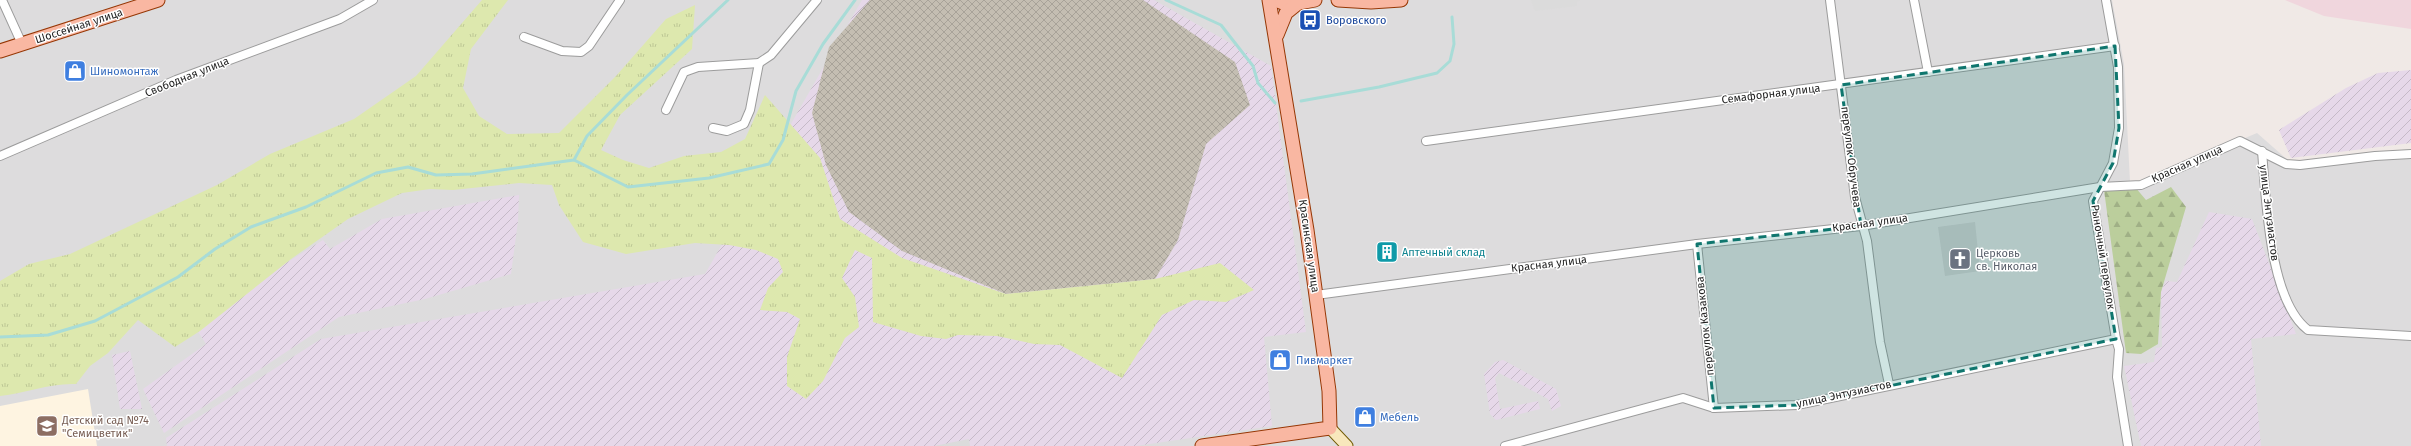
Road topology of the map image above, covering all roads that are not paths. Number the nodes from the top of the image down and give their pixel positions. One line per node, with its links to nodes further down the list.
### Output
1 (2, 0): 18 (street)
2 (158, 0): 18 (main road, Шоссейная улица)
3 (373, 0): 29 (street, Свободная улица)
4 (620, 0): 16 (street)
5 (817, 0): 21 (street)
6 (1270, 0): 17 (main road, Красинская улица)
7 (1275, 0): 14 (main road)
8 (1315, 0): 14 (main road)
9 (1338, 0): 15 (main road)
10 (1401, 0): 15 (main road)
11 (1830, 0): 23 (street, переулок Обручева)
12 (1914, 0): 22 (street)
13 (2106, 0): 19 (street, Рыночный переулок)
14 (1300, 1): 17 (main road)
15 (1368, 1)
16 (524, 37)
17 (1276, 41): 33 (main road, Красинская улица)
18 (22, 44): 20 (main road, Шоссейная улица)
19 (2115, 46): 22 (street, Семафорная улица); 30 (street, Рыночный переулок)
20 (0, 51)
21 (759, 63): 24 (street); 25 (street)
22 (1928, 72): 23 (street, Семафорная улица)
23 (1842, 85): 26 (street, Семафорная улица); 31 (street, переулок Обручева)
24 (666, 110)
25 (712, 128)
26 (1426, 141)
27 (2262, 151): 28 (street, Красная улица); 30 (street, Красная улица); 34 (street, улица Энтузиастов)
28 (2411, 154)
29 (0, 156)
30 (2100, 187): 31 (street, Красная улица); 35 (street, Рыночный переулок)
31 (1861, 226): 32 (street, Красная улица); 36 (street, переулок Обручева)
32 (1697, 244): 33 (street, Красная улица); 37 (street, переулок Казакова)
33 (1316, 295): 38 (main road, Красинская улица)
34 (2411, 336)
35 (2116, 339): 36 (street, улица Энтузиастов); 42 (street, Рыночный переулок)
36 (1889, 384): 37 (street, улица Энтузиастов)
37 (1714, 408): 41 (street, улица Энтузиастов)
38 (1330, 428): 39 (main road); 40 (main road)
39 (1202, 446)
40 (1348, 446)
41 (1505, 446)
42 (2128, 446)

